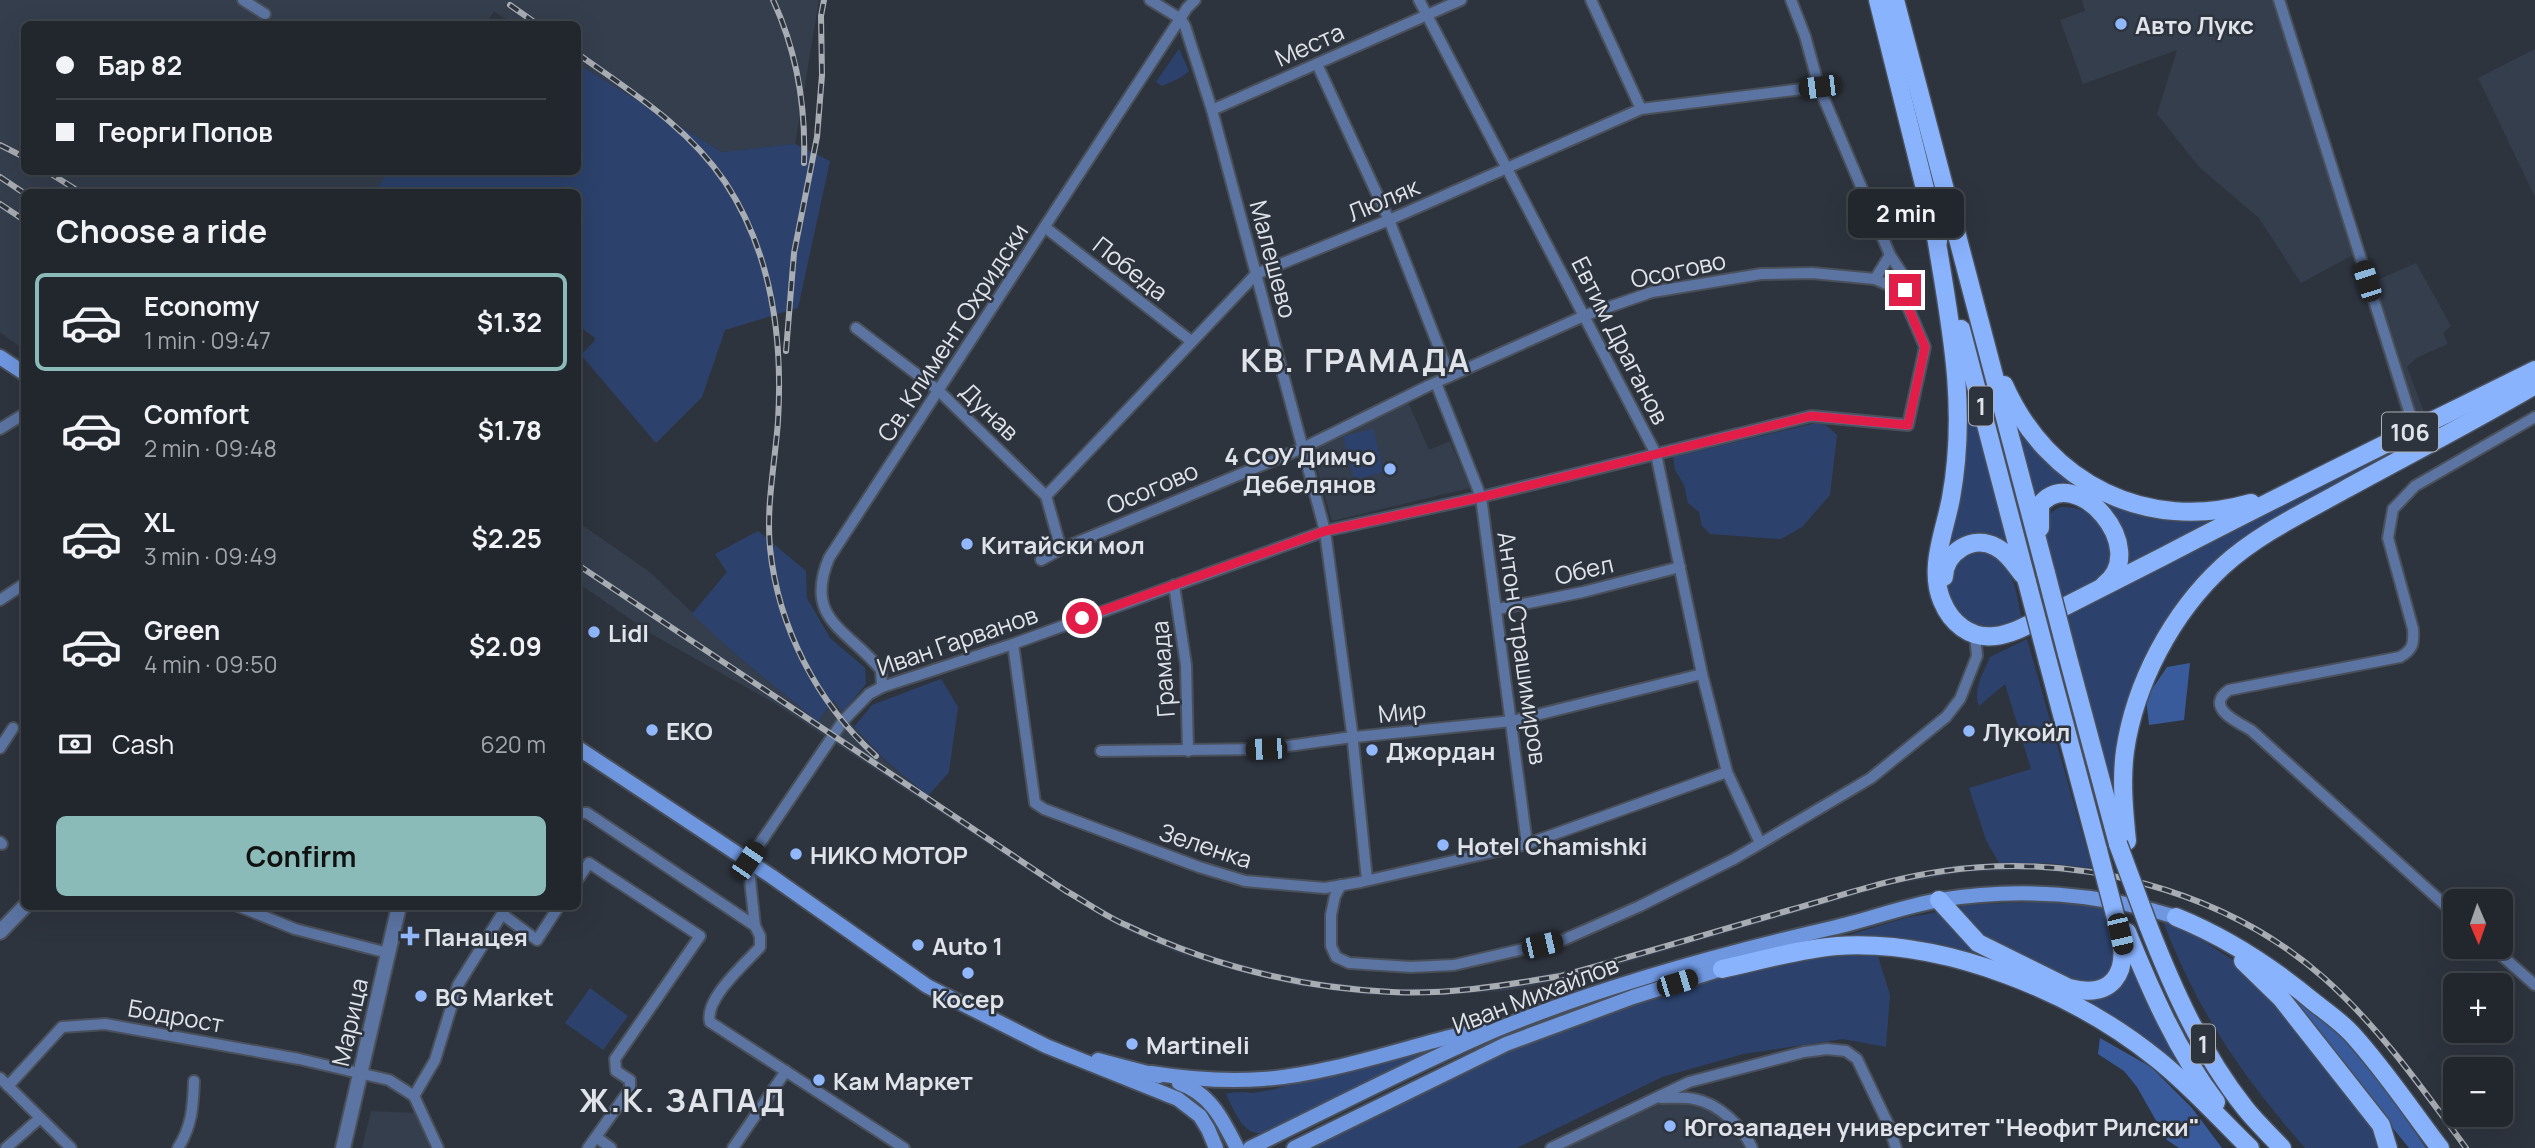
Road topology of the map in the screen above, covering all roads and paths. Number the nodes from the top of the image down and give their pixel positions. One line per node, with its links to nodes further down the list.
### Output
1 (243, 0): 11 (street)
2 (1150, 0): 13 (street)
3 (1195, 0): 13 (street, Св. Климент Охридски)
4 (1419, 0): 12 (street, Евтим Драганов)
5 (1461, 0): 12 (street, Места)
6 (1591, 0): 16 (street)
7 (1791, 0): 15 (street)
8 (1878, 0): 22 (main road, 1)
9 (1895, 0): 20 (main road, 1)
10 (2279, 0): 40 (street)
11 (265, 14)
12 (1427, 15): 14 (street, Места); 18 (street, Евтим Драганов)
13 (1181, 19): 17 (street, Малешево); 21 (street, Св. Климент Охридски)
14 (1317, 64): 17 (street, Места); 19 (street)
15 (1819, 87): 16 (street, Люляк); 23 (street)
16 (1641, 109): 18 (street, Люляк)
17 (1212, 110): 24 (street, Малешево)
18 (1506, 167): 19 (street, Люляк); 27 (street, Евтим Драганов)
19 (1389, 220): 24 (street, Люляк); 33 (street)
20 (1953, 225): 43 (main road); 50 (main road, 1)
21 (1046, 228): 29 (street, Победа); 36 (street, Св. Климент Охридски)
22 (1935, 231): 51 (main road, 1); 56 (main road)
23 (1890, 255): 25 (street); 26 (street)
24 (1256, 274): 29 (street, Люляк); 41 (street, Малешево)
25 (1875, 279): 26 (street); 27 (street, Осогово)
26 (1907, 305): 42 (street, Иван Гарванов)
27 (1586, 316): 33 (street, Осогово); 42 (street, Евтим Драганов)
28 (856, 328): 36 (street, Дунав)
29 (1191, 341): 44 (street, Люляк)
30 (0, 357): 32 (main road)
31 (2535, 370): 40 (main road, 106)
32 (21, 371)
33 (1450, 376): 34 (street, Осогово)
34 (1436, 383): 41 (street, Осогово); 45 (street, Антон Страшимиров)
35 (2535, 385): 72 (main road)
36 (939, 391): 44 (street, Дунав); 61 (street, Св. Климент Охридски)
37 (21, 416): 39 (street)
38 (2535, 417): 79 (street)
39 (0, 429)
40 (2415, 430): 43 (main road, 106)
41 (1303, 448): 46 (street, Малешево); 47 (street, Осогово)
42 (1656, 454): 45 (street, Иван Гарванов); 49 (street, Евтим Драганов)
43 (2285, 493): 54 (main road, 106)
44 (1046, 496): 47 (street, Дунав)
45 (1482, 497): 46 (street, Иван Гарванов); 57 (street, Антон Страшимиров)
46 (1325, 531): 52 (street, Иван Гарванов); 64 (street, Малешево)
47 (1061, 549): 48 (street, Осогово)
48 (1041, 560)
49 (1680, 568): 57 (street, Обел); 60 (street, Евтим Драганов)
50 (2046, 573): 54 (main road); 72 (main road, 1, bridge)
51 (2028, 582): 56 (main road); 89 (main road, 1, bridge)
52 (1174, 585): 59 (street, Иван Гарванов); 68 (street, Грамада)
53 (21, 586): 55 (street)
54 (2094, 592): 58 (main road, 106)
55 (0, 600)
56 (1942, 602): 58 (main road)
57 (1498, 609): 62 (street, Антон Страшимиров)
58 (1975, 635): 71 (street)
59 (1013, 644): 61 (street, Иван Гарванов); 77 (street, Зеленка)
60 (1702, 674): 62 (street, Мир); 69 (street, Евтим Драганов)
61 (882, 687): 74 (street, Иван Гарванов)
62 (1512, 721): 64 (street, Мир); 73 (street, Антон Страшимиров)
63 (13, 728): 65 (street)
64 (1352, 738): 68 (street, Мир); 76 (street, Малешево)
65 (0, 748)
66 (581, 750): 74 (main road)
67 (1101, 751): 68 (street, Мир)
68 (1188, 751)
69 (1727, 772): 71 (street, Евтим Драганов); 73 (street, Зеленка)
70 (581, 813): 87 (street)
71 (1760, 843): 77 (street)
72 (2123, 843): 103 (main road, 1, bridge)
73 (1528, 844): 76 (street, Зеленка)
74 (748, 861): 87 (street); 95 (main road)
75 (581, 875): 105 (street)
76 (1367, 880): 77 (street, Зеленка)
77 (1341, 885)
78 (1939, 900): 85 (main road, Иван Михайлов); 86 (main road, Иван Михайлов); 89 (main road)
79 (2443, 903)
80 (21, 909): 88 (street)
81 (248, 910): 90 (street)
82 (399, 910): 90 (street, Марица)
83 (505, 910): 84 (street); 101 (street)
84 (556, 910)
85 (2176, 917): 125 (main road); 126 (main road)
86 (1852, 924): 92 (main road, Иван Михайлов); 94 (main road, Иван Михайлов)
87 (755, 926): 96 (street)
88 (0, 932)
89 (2123, 933): 122 (main road, 1)
90 (388, 953): 97 (street, Марица)
91 (2506, 959): 93 (street)
92 (1722, 969): 118 (main road, Иван Михайлов); 122 (main road)
93 (2535, 985)
94 (1498, 1030): 98 (main road); 117 (main road, Иван Михайлов)
95 (1046, 1046): 98 (main road); 115 (main road)
96 (786, 1072): 113 (street); 114 (street)
97 (360, 1073): 100 (street, Бодрост); 101 (street, Бодрост); 109 (street, Марица)
98 (1151, 1073): 116 (main road)
99 (194, 1081): 108 (street)
100 (4, 1082): 104 (street)
101 (414, 1096): 110 (street)
102 (1661, 1098): 119 (street); 120 (street); 121 (street)
103 (2245, 1109): 123 (main road, 1); 124 (main road)
104 (40, 1118): 106 (street); 107 (street)
105 (596, 1137): 111 (street); 112 (street)
106 (6, 1148)
107 (71, 1148)
108 (178, 1148)
109 (343, 1148)
110 (438, 1148)
111 (588, 1148)
112 (611, 1148)
113 (733, 1148)
114 (904, 1148)
115 (1216, 1148)
116 (1237, 1148)
117 (1250, 1148)
118 (1294, 1148)
119 (1551, 1148)
120 (1752, 1148)
121 (1896, 1148)
122 (2252, 1148)
123 (2282, 1148)
124 (2288, 1148)
125 (2388, 1148)
126 (2440, 1148)

